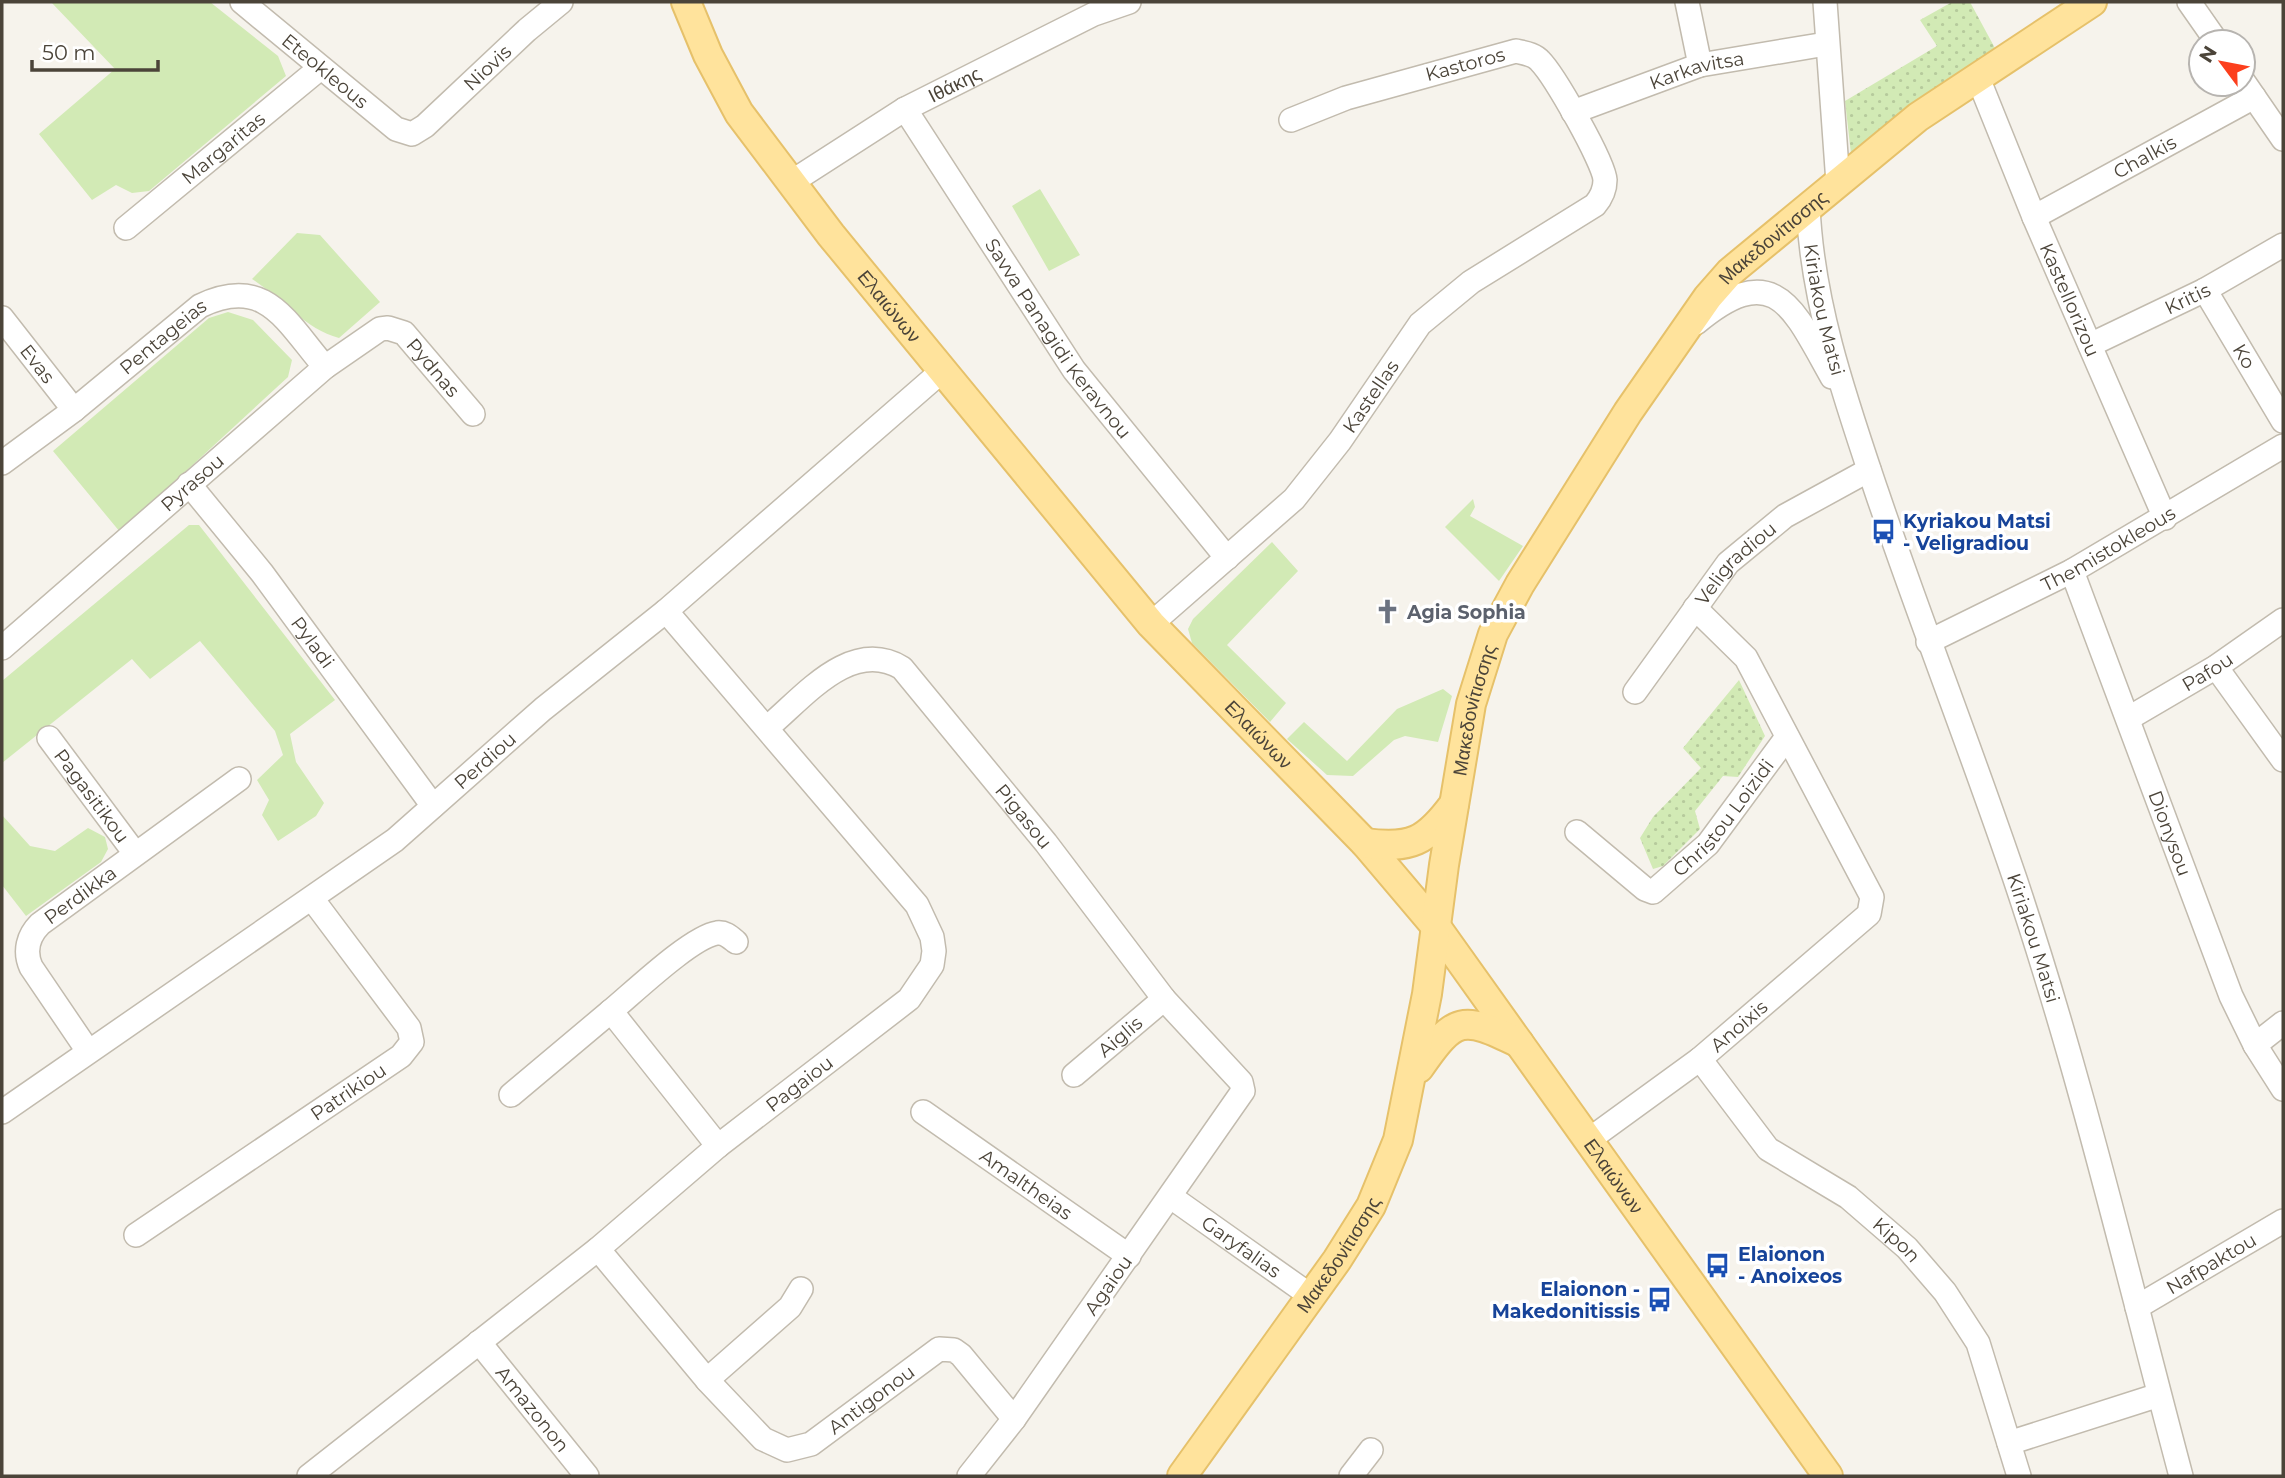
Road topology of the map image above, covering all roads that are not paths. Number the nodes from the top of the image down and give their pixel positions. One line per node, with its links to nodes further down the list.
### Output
1 (242, 2): 12 (street, Eteokleous)
2 (561, 2): 19 (street, Niovis)
3 (686, 2): 21 (main road, Ελαιώνων)
4 (1129, 2): 16 (street, Ιθάκης)
5 (1687, 2): 11 (street)
6 (1825, 2): 10 (street)
7 (2092, 2): 13 (main road, Μακεδονίτισσης)
8 (2189, 2): 9 (street)
9 (2207, 28)
10 (1826, 44): 11 (street, Karkavitsa); 22 (street)
11 (1700, 65): 17 (street, Karkavitsa)
12 (320, 69): 19 (street, Eteokleous); 26 (street, Margaritas)
13 (1978, 78): 22 (main road, Μακεδονίτισσης); 25 (street, Kastellorizou)
14 (2234, 98): 25 (street, Chalkis)
15 (2255, 98): 20 (street)
16 (905, 109): 21 (street, Ιθάκης); 44 (street, Savva Panagidi Keravnou)
17 (1573, 111): 18 (street, Kastoros); 23 (street, Kastoros)
18 (1291, 120)
19 (412, 134)
20 (2283, 139)
21 (790, 183): 34 (main road, Ελαιώνων)
22 (1838, 183): 24 (main road, Μακεδονίτισσης)
23 (1604, 189): 44 (street, Kastellas)
24 (1808, 206): 31 (main road, Μακεδονίτισσης); 36 (street, Kiriakou Matsi)
25 (2034, 217): 32 (street, Kastellorizou)
26 (126, 228)
27 (2283, 245): 28 (street, Kritis)
28 (2205, 290): 32 (street, Kritis); 38 (street, Ko)
29 (2, 318): 35 (street, Evas)
30 (388, 328): 33 (street, Pyrasou); 37 (street, Pydnas)
31 (1681, 336): 36 (street, Kiriakou Matsi); 60 (main road, Μακεδονίτισσης)
32 (2090, 345): 43 (street, Kastellorizou)
33 (325, 367): 35 (street, Pentageias); 42 (street, Pyrasou)
34 (942, 371): 47 (street, Perdiou); 49 (main road, Ελαιώνων)
35 (75, 410): 40 (street, Pentageias)
36 (1850, 411): 41 (street, Kiriakou Matsi)
37 (473, 414)
38 (2283, 421)
39 (2283, 446): 43 (street, Themistokleous)
40 (2, 463)
41 (1869, 470): 46 (street, Veligradiou); 50 (street, Kiriakou Matsi)
42 (190, 484): 51 (street, Pyrasou); 61 (street, Pyladi)
43 (2165, 518): 45 (street, Themistokleous)
44 (1227, 558): 49 (street, Kastellas)
45 (2072, 570): 50 (street, Themistokleous); 54 (street, Dionysou)
46 (1695, 608): 53 (street, Veligradiou); 56 (street, Christou Loizidi)
47 (666, 611): 55 (street, Pagaiou); 61 (street, Perdiou)
48 (2283, 620): 52 (street, Pafou)
49 (1151, 624): 63 (main road, Ελαιώνων)
50 (1928, 642): 92 (street, Kiriakou Matsi)
51 (2, 648)
52 (2216, 667): 54 (street, Pafou); 58 (street)
53 (1635, 692)
54 (2129, 718): 73 (street, Dionysou)
55 (768, 727): 69 (street, Pigasou); 84 (street, Pagaiou)
56 (1787, 737): 62 (street, Christou Loizidi); 65 (street, Christou Loizidi)
57 (49, 738): 64 (street, Pagasitikou)
58 (2283, 760)
59 (239, 779): 64 (street, Perdikka)
60 (1455, 803): 63 (main road); 67 (main road, Μακεδονίτισσης)
61 (433, 806): 66 (street, Perdiou)
62 (1577, 832)
63 (1365, 843): 67 (main road, Ελαιώνων)
64 (134, 852): 74 (street, Perdikka)
65 (1872, 897): 75 (street, Anoixis)
66 (313, 900): 74 (street, Perdiou); 87 (street, Patrikiou)
67 (1437, 928): 72 (main road, Ελαιώνων); 77 (main road, Μακεδονίτισσης)
68 (736, 942): 70 (street)
69 (1164, 999): 76 (street, Aiglis); 79 (street, Pigasou)
70 (611, 1011): 80 (street); 84 (street)
71 (2283, 1023): 73 (street)
72 (1521, 1044): 77 (main road); 83 (main road, Ελαιώνων)
73 (2255, 1045): 78 (street, Dionysou)
74 (88, 1051): 81 (street, Perdiou)
75 (1700, 1059): 83 (street, Anoixis); 97 (street, Kipon)
76 (1074, 1075)
77 (1413, 1076): 91 (main road, Μακεδονίτισσης)
78 (2283, 1089)
79 (1243, 1091): 85 (street, Agaiou)
80 (511, 1095)
81 (2, 1112)
82 (923, 1112): 89 (street, Amaltheias)
83 (1590, 1139): 104 (main road, Ελαιώνων)
84 (718, 1146): 88 (street, Pagaiou)
85 (1171, 1197): 89 (street, Agaiou); 91 (street, Garyfalias)
86 (2281, 1228): 92 (street, Nafpaktou)
87 (136, 1235)
88 (598, 1250): 93 (street, Pagaiou); 94 (street)
89 (1129, 1256): 96 (street, Agaiou)
90 (802, 1289): 94 (street)
91 (1311, 1296): 102 (main road, Μακεδονίτισσης)
92 (2137, 1307): 95 (street, Kiriakou Matsi)
93 (479, 1342): 99 (street, Amazonon); 100 (street, Pagaiou)
94 (707, 1380): 96 (street, Antigonou)
95 (2160, 1395): 97 (street); 106 (street, Kiriakou Matsi)
96 (1014, 1419): 101 (street, Agaiou)
97 (2010, 1443): 105 (street, Kipon)
98 (1371, 1450): 103 (street)
99 (581, 1475)
100 (309, 1476)
101 (969, 1476)
102 (1182, 1476)
103 (1351, 1476)
104 (1828, 1476)
105 (2019, 1476)
106 (2181, 1476)

